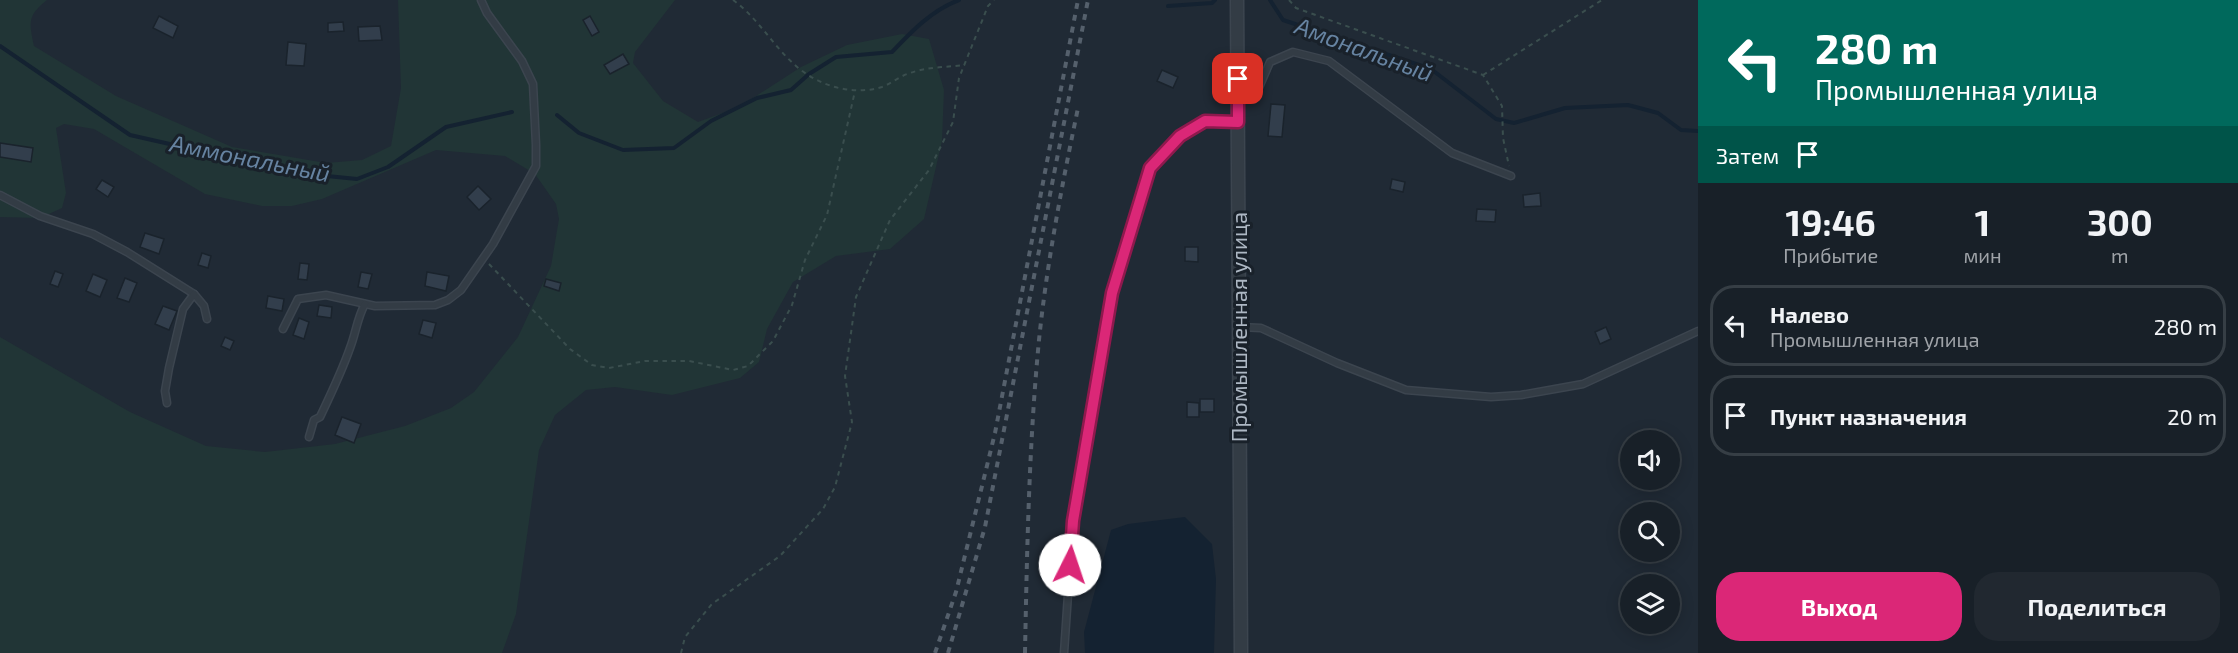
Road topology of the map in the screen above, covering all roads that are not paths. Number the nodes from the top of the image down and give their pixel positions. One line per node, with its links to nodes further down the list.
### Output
1 (481, 0): 8 (lane)
2 (1237, 0): 3 (street, Промышленная улица)
3 (1238, 99): 4 (street, Промышленная улица); 5 (lane)
4 (1238, 122): 10 (street, Промышленная улица); 15 (lane)
5 (1511, 176)
6 (0, 195): 7 (lane)
7 (194, 294): 9 (lane); 13 (lane)
8 (365, 304): 11 (lane); 14 (lane)
9 (207, 319)
10 (1238, 327): 12 (lane); 16 (street, Промышленная улица)
11 (283, 329)
12 (1698, 331)
13 (167, 403)
14 (309, 437)
15 (1064, 653)
16 (1241, 653)

